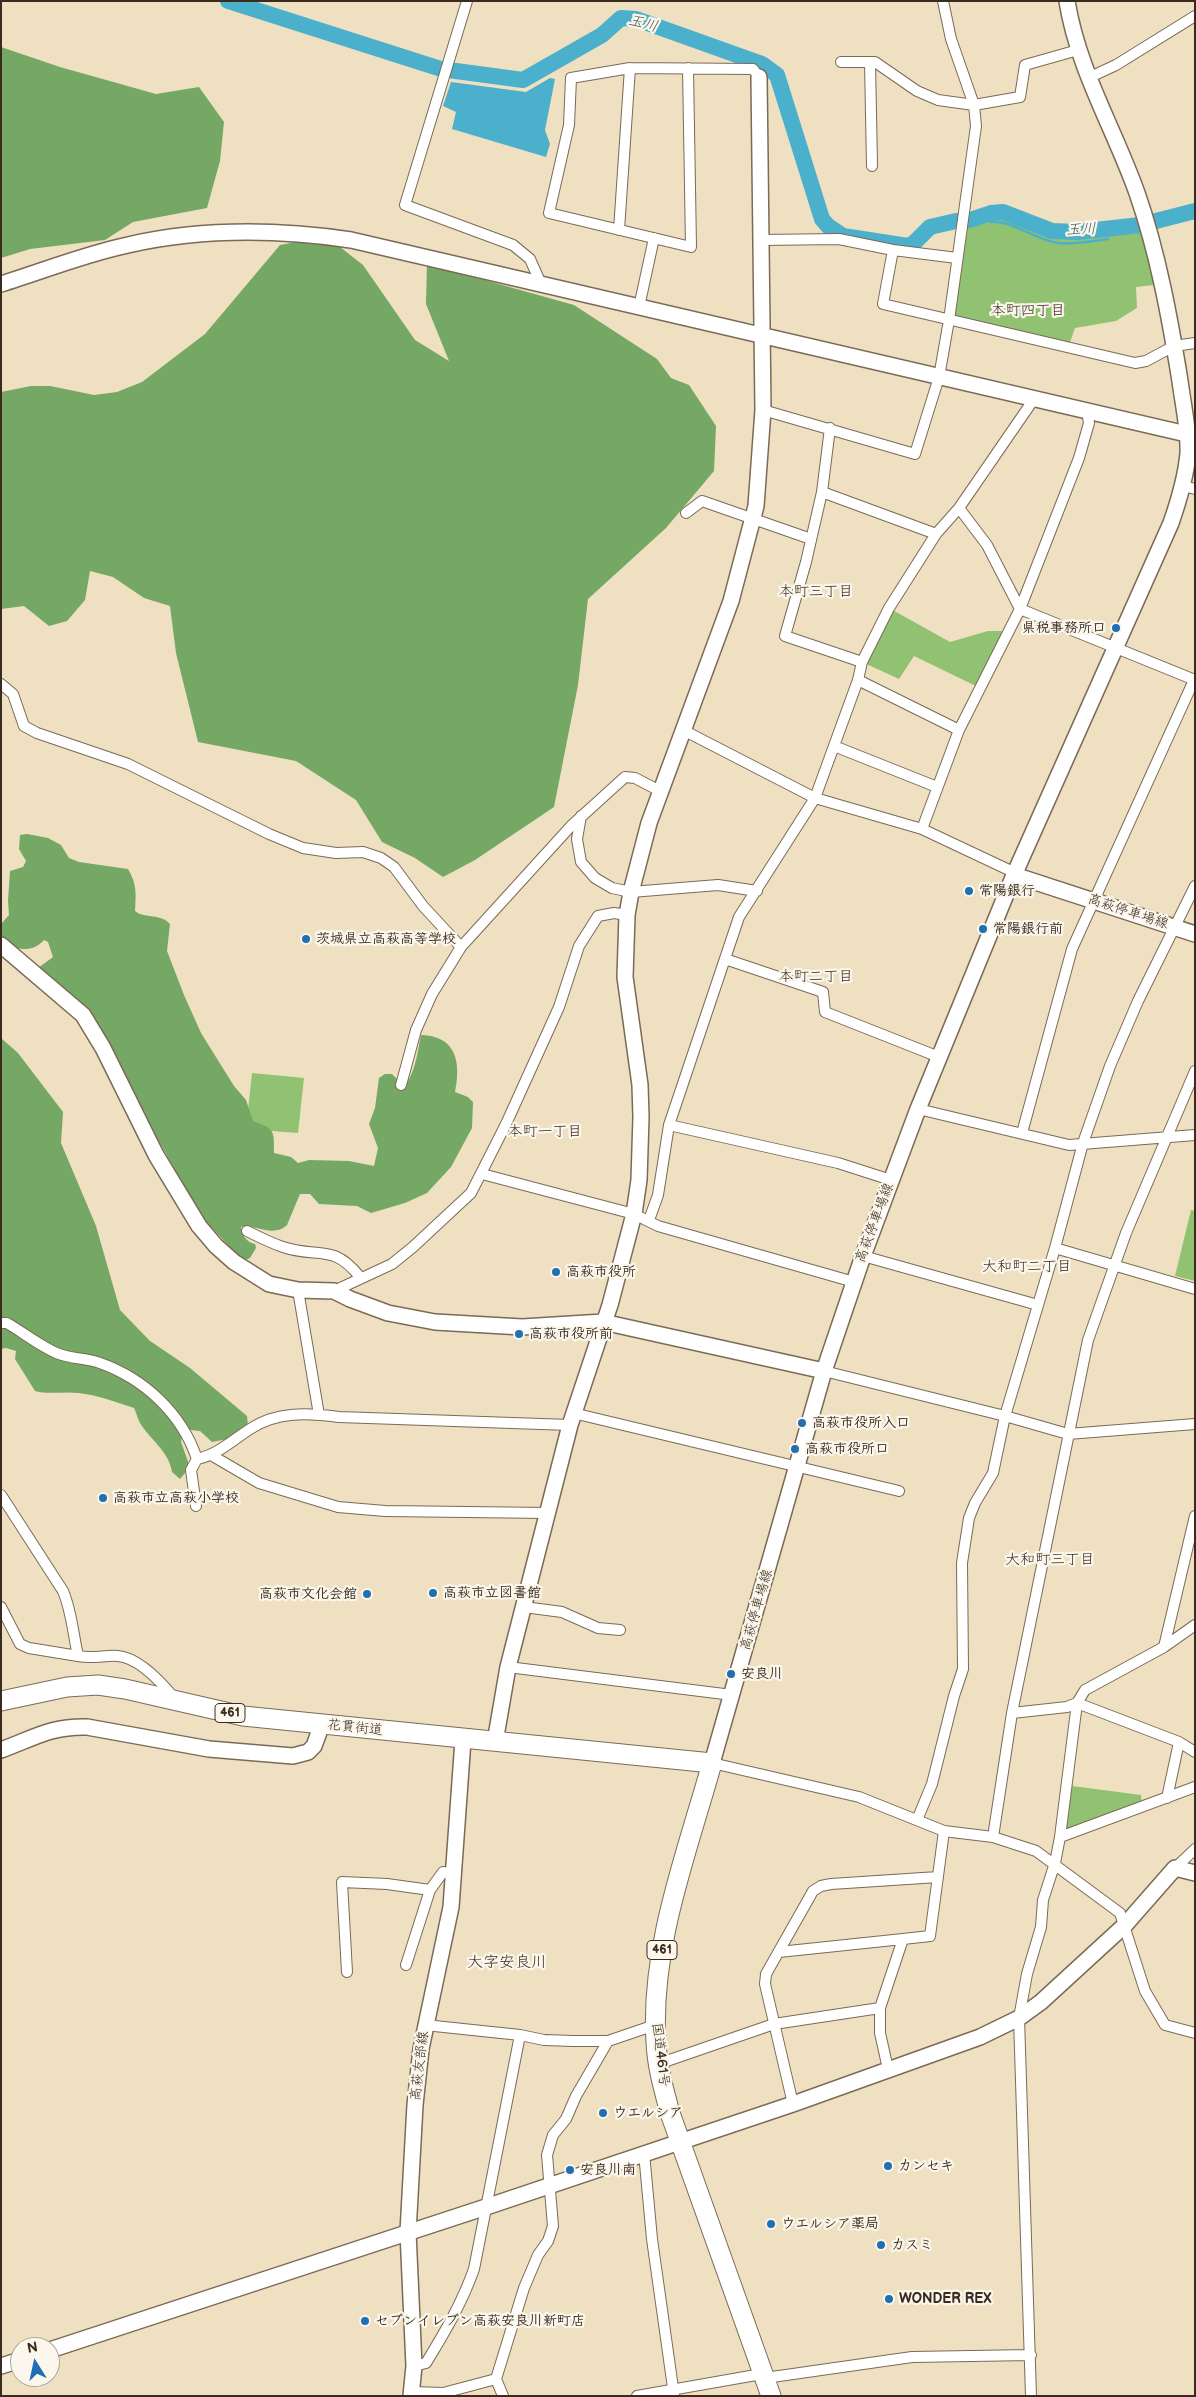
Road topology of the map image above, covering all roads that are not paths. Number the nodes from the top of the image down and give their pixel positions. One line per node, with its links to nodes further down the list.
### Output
1 (468, 1): 20 (street)
2 (944, 1): 12 (street)
3 (1067, 1): 5 (street)
4 (1195, 16): 11 (street)
5 (1078, 50): 11 (street); 12 (street)
6 (840, 62): 7 (street)
7 (870, 62): 12 (street); 13 (street)
8 (630, 68): 9 (street); 14 (street); 14 (street)
9 (688, 68): 10 (street); 15 (street)
10 (760, 77): 16 (street)
11 (1088, 78): 25 (street)
12 (974, 105): 18 (street)
13 (872, 166)
14 (619, 230): 15 (street)
15 (654, 238): 21 (street)
16 (761, 240): 17 (street); 23 (street)
17 (892, 250): 18 (street); 22 (street)
18 (957, 258): 22 (street)
19 (1, 284): 20 (street)
20 (541, 284): 21 (street)
21 (639, 307): 23 (street)
22 (949, 320): 25 (street); 26 (street)
23 (762, 335): 26 (street); 29 (street)
24 (1195, 343): 25 (street)
25 (1174, 346): 28 (street)
26 (939, 377): 27 (street); 31 (street)
27 (1034, 399): 30 (street); 35 (street)
28 (1189, 403): 32 (street)
29 (763, 410): 31 (street); 37 (street)
30 (1087, 411): 32 (street); 40 (street)
31 (830, 428): 34 (street)
32 (1191, 436): 33 (street)
33 (1189, 488): 41 (street)
34 (822, 492): 38 (street); 39 (street)
35 (959, 508): 38 (street); 40 (street)
36 (686, 513): 37 (street)
37 (753, 518): 39 (street); 46 (street)
38 (936, 534): 42 (street)
39 (811, 539): 42 (street)
40 (1020, 609): 41 (street); 47 (street)
41 (1115, 649): 44 (street); 54 (street)
42 (862, 662): 43 (street)
43 (858, 680): 47 (street); 48 (street)
44 (1194, 680): 58 (street)
45 (1, 684): 63 (street)
46 (683, 730): 50 (street); 51 (street)
47 (959, 730): 49 (street)
48 (834, 746): 49 (street); 51 (street)
49 (937, 787): 53 (street)
50 (660, 791): 52 (street); 57 (street)
51 (815, 798): 53 (street); 56 (street)
52 (581, 816): 57 (street); 63 (street)
53 (922, 829): 54 (street)
54 (1014, 875): 58 (street, 高萩停車場線); 65 (street, 高萩停車場線)
55 (1195, 886): 60 (street)
56 (757, 891): 57 (street); 64 (street)
57 (631, 892): 59 (street)
58 (1093, 901): 60 (street, 高萩停車場線); 70 (street)
59 (627, 915): 74 (street); 76 (street)
60 (1174, 927): 61 (street, 高萩停車場線); 73 (street)
61 (1195, 934)
62 (1, 945): 85 (street)
63 (461, 947): 67 (street)
64 (725, 958): 65 (street); 69 (street)
65 (939, 1057): 68 (street, 高萩停車場線)
66 (1195, 1071): 72 (street)
67 (401, 1084)
68 (918, 1108): 70 (street); 75 (street, 高萩停車場線)
69 (669, 1125): 75 (street); 77 (street)
70 (1022, 1133): 73 (street)
71 (1195, 1135): 72 (street)
72 (1168, 1137): 73 (street); 81 (street)
73 (1082, 1143): 79 (street)
74 (482, 1174): 76 (street); 82 (street)
75 (891, 1180): 80 (street, 高萩停車場線)
76 (634, 1214): 77 (street); 88 (street)
77 (649, 1220): 83 (street)
78 (247, 1231): 82 (street)
79 (1055, 1248): 81 (street); 87 (street)
80 (862, 1256): 83 (street, 高萩停車場線); 87 (street)
81 (1114, 1266): 84 (street); 95 (street)
82 (360, 1277): 86 (street)
83 (854, 1282): 90 (street, 高萩停車場線)
84 (1195, 1289)
85 (298, 1290): 86 (street); 91 (street)
86 (334, 1291): 88 (street)
87 (1038, 1305): 92 (street)
88 (604, 1322): 90 (street); 93 (street)
89 (1, 1324): 97 (street)
90 (824, 1371): 92 (street); 98 (street, 高萩停車場線)
91 (319, 1415): 93 (street); 96 (street)
92 (1006, 1416): 95 (street); 125 (street)
93 (571, 1419): 98 (street); 102 (street)
94 (1195, 1424): 95 (street)
95 (1068, 1434): 115 (street)
96 (211, 1455): 97 (street); 102 (street)
97 (197, 1459): 101 (street)
98 (799, 1465): 99 (street); 111 (street, 高萩停車場線)
99 (899, 1491)
100 (1, 1495): 109 (street)
101 (196, 1506)
102 (548, 1513): 105 (street)
103 (1195, 1516): 108 (street)
104 (1, 1607): 109 (street)
105 (524, 1607): 107 (street); 110 (street)
106 (1195, 1625): 108 (street)
107 (620, 1630)
108 (1164, 1647): 114 (street)
109 (78, 1656): 113 (street)
110 (508, 1667): 111 (street); 118 (street)
111 (732, 1695): 122 (street, 高萩停車場線)
112 (1, 1701): 113 (highway, 花貫街道 / 461)
113 (178, 1702): 116 (highway, 花貫街道 / 461)
114 (1077, 1703): 115 (street); 119 (street); 128 (street)
115 (1012, 1713): 127 (street)
116 (322, 1724): 117 (highway, 花貫街道 / 461); 120 (street)
117 (463, 1740): 118 (highway, 花貫街道 / 461); 133 (street, 高萩友部線)
118 (495, 1742): 122 (highway, 花貫街道 / 461)
119 (1179, 1742): 121 (street); 124 (street)
120 (1, 1750)
121 (1195, 1752)
122 (712, 1763): 125 (street); 145 (highway, 国道461号 / 461)
123 (1195, 1787): 124 (street)
124 (1167, 1798): 128 (street)
125 (917, 1820): 126 (street)
126 (944, 1831): 127 (street); 134 (street)
127 (994, 1837): 130 (street)
128 (1060, 1837): 130 (street)
129 (1195, 1849): 131 (street)
130 (1055, 1863): 136 (street); 142 (street)
131 (1175, 1868): 132 (street); 136 (street)
132 (1195, 1873)
133 (454, 1874): 135 (street); 144 (street, 高萩友部線)
134 (938, 1876): 137 (street); 138 (street)
135 (430, 1890): 139 (street); 140 (street)
136 (1125, 1925): 142 (street); 146 (street)
137 (903, 1939): 138 (street); 141 (street)
138 (778, 1952): 143 (street)
139 (406, 1965)
140 (347, 1972)
141 (880, 2008): 143 (street); 150 (street)
142 (1019, 2018): 150 (street); 158 (street)
143 (774, 2024): 149 (street); 151 (street)
144 (425, 2025): 147 (street); 156 (street, 高萩友部線)
145 (655, 2025): 148 (street); 149 (highway, 国道461号 / 461)
146 (1195, 2033)
147 (520, 2035): 148 (street); 155 (street)
148 (608, 2041): 154 (street)
149 (658, 2064): 152 (highway, 国道461号 / 461)
150 (888, 2069): 151 (street)
151 (793, 2104): 152 (street)
152 (680, 2141): 153 (street); 160 (highway, 国道461号 / 461)
153 (644, 2153): 154 (street); 162 (street)
154 (550, 2185): 155 (street); 161 (street)
155 (486, 2207): 156 (street); 159 (street)
156 (408, 2232): 157 (street); 159 (street, 高萩友部線)
157 (60, 2347)
158 (1031, 2355): 160 (street); 167 (street)
159 (414, 2366): 163 (street, 高萩友部線)
160 (765, 2378): 162 (street); 166 (highway, 国道461号 / 461)
161 (496, 2379): 163 (street); 164 (street)
162 (674, 2393): 165 (street)
163 (412, 2394)
164 (503, 2396)
165 (637, 2396)
166 (772, 2396)
167 (1031, 2396)

